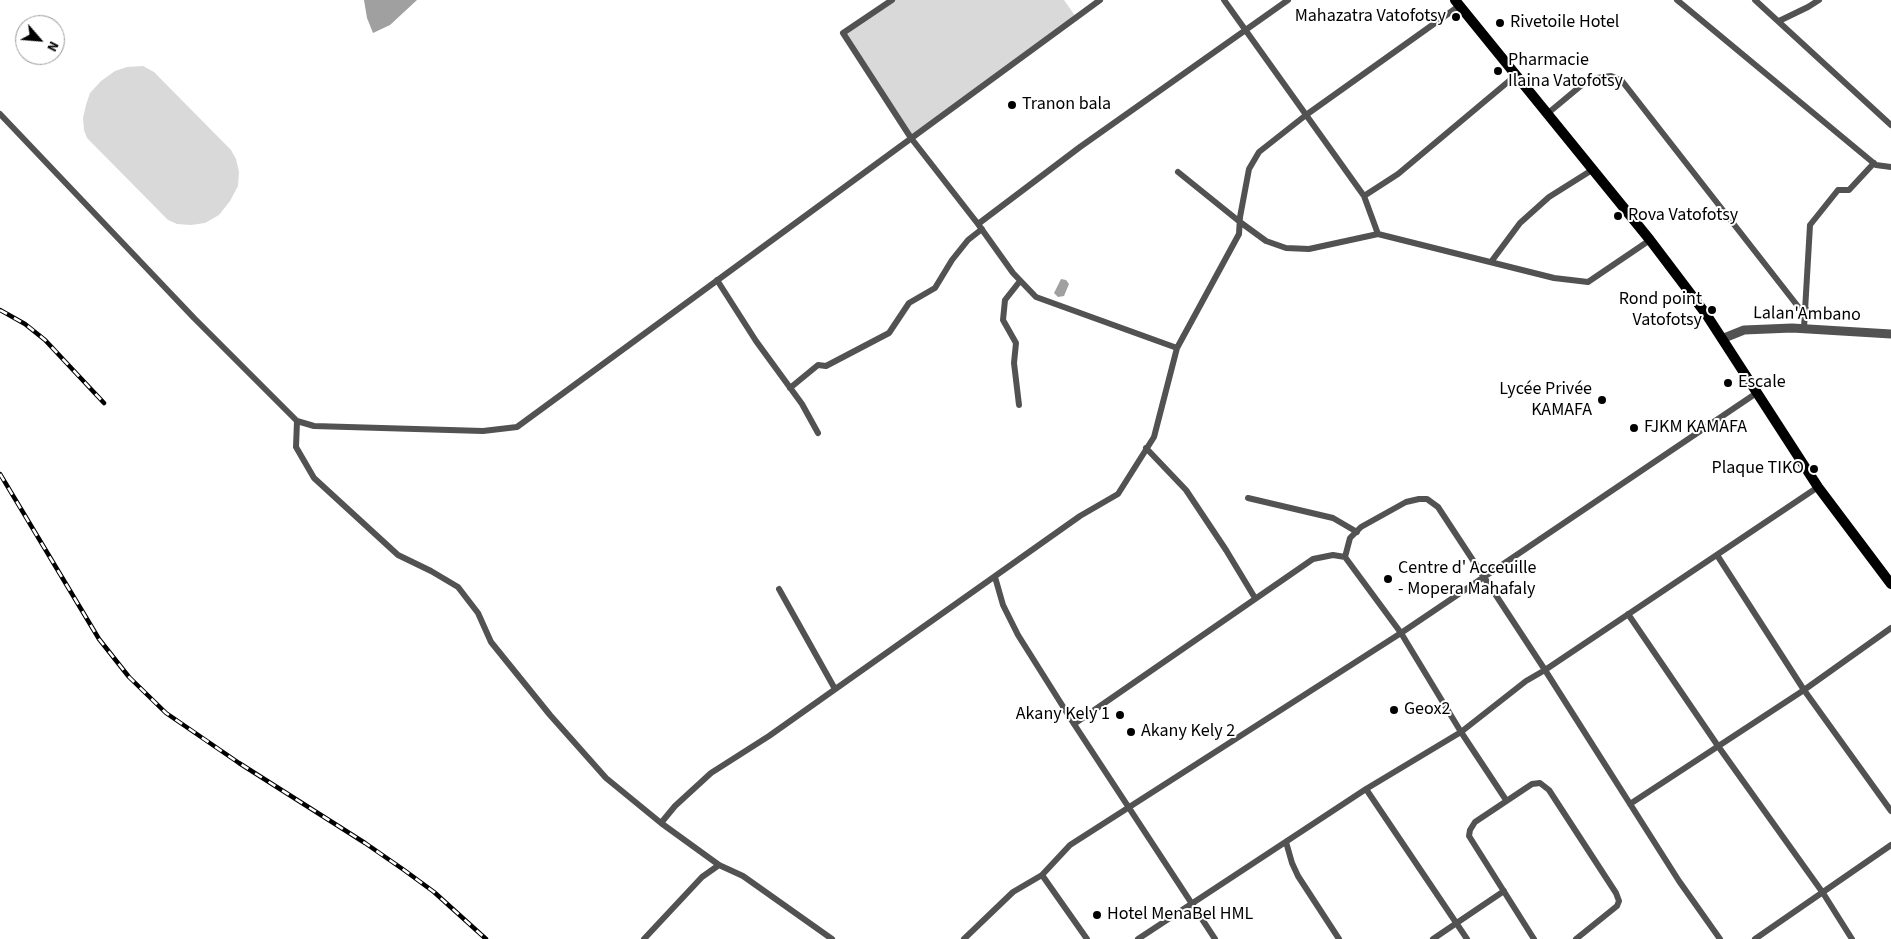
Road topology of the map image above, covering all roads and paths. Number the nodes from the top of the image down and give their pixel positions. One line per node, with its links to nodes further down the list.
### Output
1 (892, 0): 18 (street)
2 (1100, 0): 18 (street)
3 (1224, 0): 10 (street)
4 (1288, 0): 10 (street)
5 (1677, 0): 19 (street)
6 (1755, 0): 9 (street)
7 (1819, 0): 9 (street)
8 (1457, 3): 11 (main road); 14 (street)
9 (1779, 21): 16 (street)
10 (1246, 31): 14 (street); 25 (street)
11 (1515, 76): 13 (main road); 23 (street)
12 (0, 114): 15 (street)
13 (1547, 114): 21 (main road); 31 (street)
14 (1306, 115): 23 (street); 24 (street)
15 (7, 122): 17 (street); 39 (street)
16 (1891, 125)
17 (0, 127)
18 (911, 138): 25 (street); 29 (street)
19 (1874, 163): 20 (street); 31 (street)
20 (1891, 167)
21 (1592, 170): 27 (main road); 28 (street)
22 (1178, 172): 24 (street)
23 (1364, 196): 26 (street)
24 (1240, 222): 26 (street); 35 (street)
25 (980, 227): 30 (street); 36 (street)
26 (1378, 234): 28 (street)
27 (1650, 240): 28 (street); 34 (main road)
28 (1491, 262)
29 (717, 280): 36 (street); 39 (street)
30 (1020, 281): 35 (street); 38 (street)
31 (1806, 309): 32 (street)
32 (1804, 328): 33 (street, Lalan'Ambano); 34 (street, Lalan'Ambano)
33 (1891, 334)
34 (1724, 338): 37 (main road)
35 (1177, 348): 41 (street)
36 (790, 388): 40 (street)
37 (1758, 392): 42 (main road); 48 (street)
38 (1019, 405)
39 (297, 421): 66 (street)
40 (818, 433)
41 (1146, 448): 47 (street); 51 (street)
42 (1818, 488): 45 (street); 49 (main road)
43 (1248, 498): 44 (street)
44 (1357, 532): 46 (street); 48 (street)
45 (1717, 555): 52 (street); 57 (street)
46 (1345, 557): 51 (street); 54 (street)
47 (995, 576): 56 (street); 58 (street)
48 (1484, 577): 54 (street); 55 (street)
49 (1891, 584)
50 (779, 589): 56 (street)
51 (1255, 598): 58 (street)
52 (1628, 614): 55 (street); 60 (street)
53 (1891, 628): 57 (street)
54 (1401, 633): 59 (street); 64 (street)
55 (1545, 670): 59 (street); 63 (street)
56 (835, 689): 66 (street)
57 (1804, 690): 60 (street); 65 (street)
58 (1074, 724): 64 (street)
59 (1461, 732): 61 (street); 62 (street)
60 (1718, 746): 63 (street); 72 (street)
61 (1366, 789): 67 (street); 74 (street)
62 (1506, 800): 71 (street); 75 (street)
63 (1630, 804): 86 (street)
64 (1129, 807): 70 (street); 73 (street)
65 (1891, 811)
66 (661, 823): 69 (street)
67 (1286, 842): 73 (street); 82 (street)
68 (1891, 845): 72 (street)
69 (718, 865): 76 (street); 77 (street)
70 (1042, 875): 78 (street); 79 (street)
71 (1504, 891): 74 (street); 85 (street)
72 (1823, 893): 87 (street); 88 (street)
73 (1193, 904): 80 (street); 81 (street)
74 (1456, 923): 83 (street); 84 (street)
75 (1580, 938)
76 (644, 939)
77 (832, 939)
78 (964, 939)
79 (1087, 939)
80 (1138, 939)
81 (1215, 939)
82 (1339, 939)
83 (1433, 939)
84 (1467, 939)
85 (1534, 939)
86 (1720, 939)
87 (1755, 939)
88 (1852, 939)

